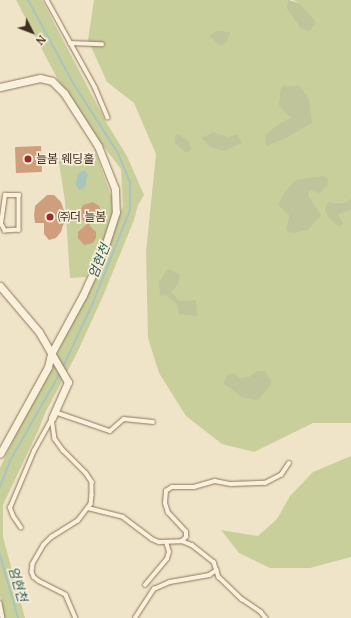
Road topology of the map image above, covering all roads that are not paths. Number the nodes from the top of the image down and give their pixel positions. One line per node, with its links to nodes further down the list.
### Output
1 (47, 0): 2 (lane)
2 (70, 43): 3 (lane); 5 (lane)
3 (102, 44)
4 (0, 87): 8 (street)
5 (108, 117)
6 (1, 224): 6 (lane)
7 (0, 286): 8 (street)
8 (51, 354): 9 (street); 11 (street)
9 (54, 415): 10 (lane); 13 (lane); 14 (lane)
10 (153, 422)
11 (0, 454)
12 (290, 463): 15 (lane)
13 (88, 508): 16 (lane); 21 (lane)
14 (20, 528)
15 (182, 541): 16 (lane); 17 (lane)
16 (166, 542): 18 (lane)
17 (216, 570): 22 (lane); 23 (lane)
18 (145, 584)
19 (0, 603): 20 (lane)
20 (3, 618)
21 (76, 618)
22 (135, 618)
23 (266, 618)

